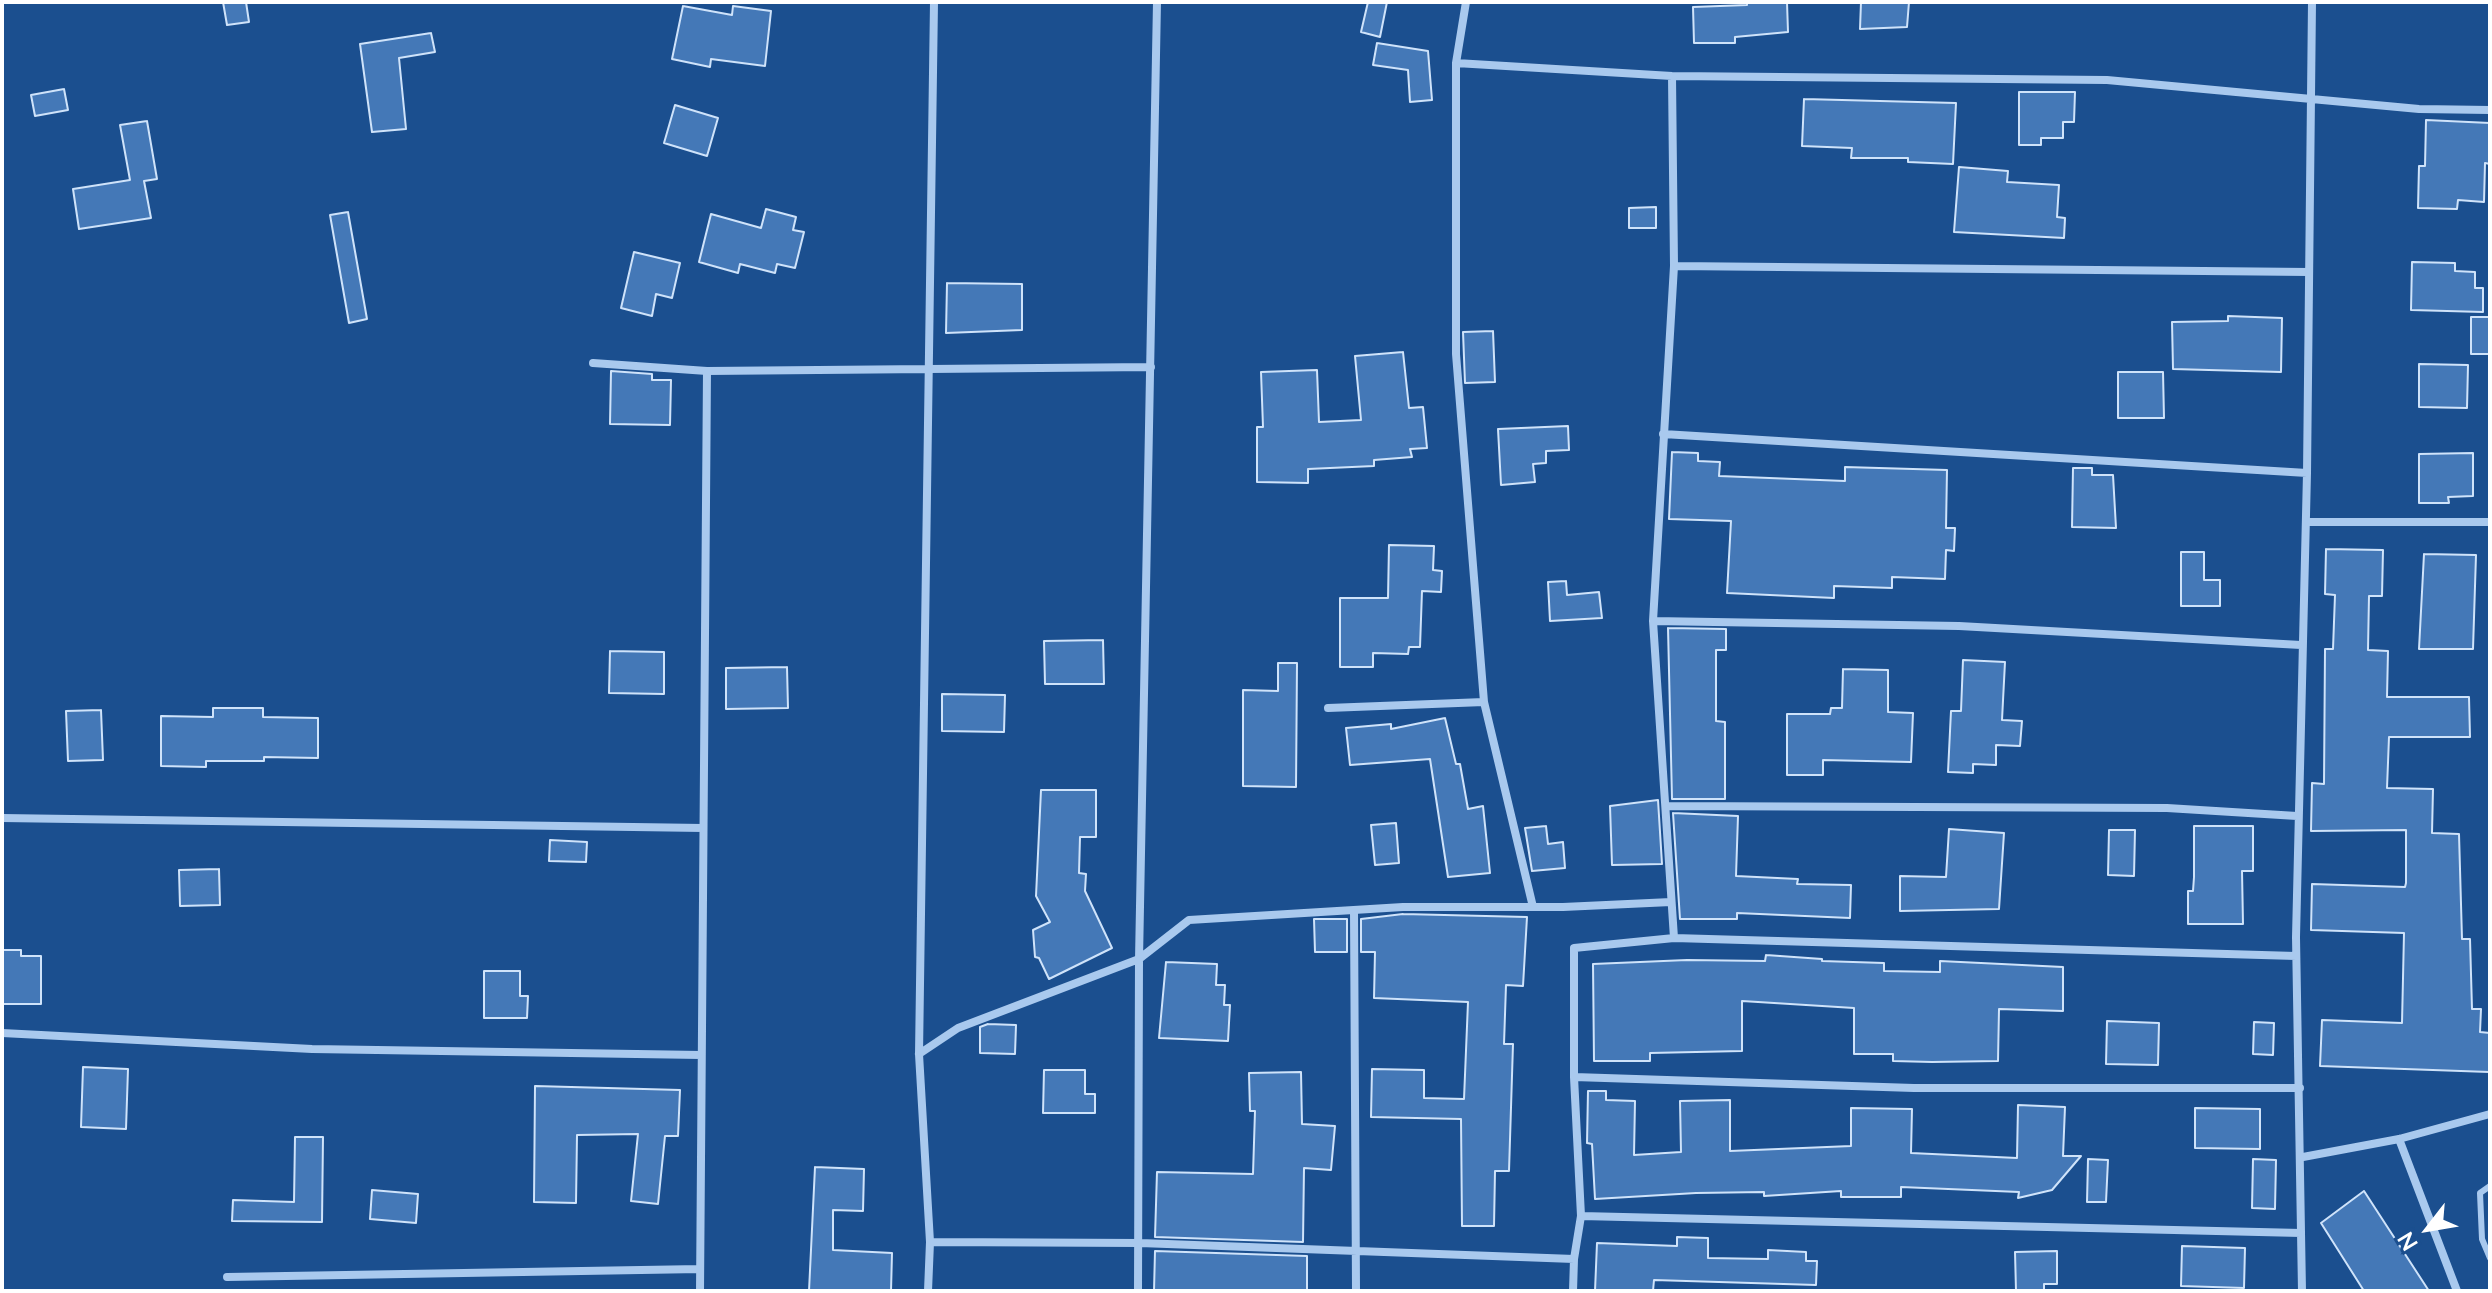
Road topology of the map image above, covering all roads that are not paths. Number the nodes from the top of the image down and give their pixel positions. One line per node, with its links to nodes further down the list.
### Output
1 (934, 2): 13 (street)
2 (1157, 2): 12 (street)
3 (1466, 2): 5 (street)
4 (2312, 2): 7 (street)
5 (1456, 63): 6 (street); 21 (street)
6 (1672, 76): 7 (street); 9 (street)
7 (2311, 101): 8 (street); 10 (street)
8 (2490, 110)
9 (1674, 266): 10 (street); 15 (street)
10 (2309, 272): 16 (street)
11 (593, 363): 14 (street)
12 (1151, 367): 13 (street); 32 (street)
13 (929, 369): 14 (street); 34 (street)
14 (707, 371): 26 (street)
15 (1663, 434): 16 (street); 19 (street)
16 (2307, 473): 17 (street)
17 (2306, 522): 18 (street); 20 (street)
18 (2490, 522)
19 (1653, 621): 20 (street); 23 (street)
20 (2301, 645): 24 (street)
21 (1484, 702): 22 (street); 28 (street)
22 (1328, 708)
23 (1667, 806): 24 (street); 27 (street)
24 (2297, 816): 31 (street)
25 (2, 818): 26 (street)
26 (703, 828): 35 (street)
27 (1671, 902): 28 (street); 30 (street)
28 (1533, 907): 29 (street)
29 (1354, 910): 32 (street); 46 (street)
30 (1674, 938): 31 (street); 36 (street)
31 (2296, 956): 37 (street)
32 (1139, 959): 34 (street); 45 (street)
33 (2, 1033): 35 (street)
34 (919, 1054): 44 (street)
35 (701, 1055): 49 (street)
36 (1574, 1077): 37 (street); 42 (street)
37 (2300, 1088): 40 (street)
38 (2490, 1114): 39 (street)
39 (2399, 1139): 40 (street); 57 (street)
40 (2303, 1157): 43 (street)
41 (2490, 1186): 47 (lane)
42 (1581, 1216): 43 (street); 48 (street)
43 (2301, 1233): 56 (street)
44 (930, 1242): 45 (street); 52 (street)
45 (1140, 1243): 46 (street); 53 (street)
46 (1357, 1250): 48 (street); 54 (street)
47 (2490, 1258)
48 (1574, 1259): 55 (street)
49 (700, 1269): 50 (street); 51 (street)
50 (227, 1277)
51 (700, 1291)
52 (928, 1291)
53 (1138, 1291)
54 (1356, 1291)
55 (1573, 1291)
56 (2302, 1291)
57 (2457, 1291)

